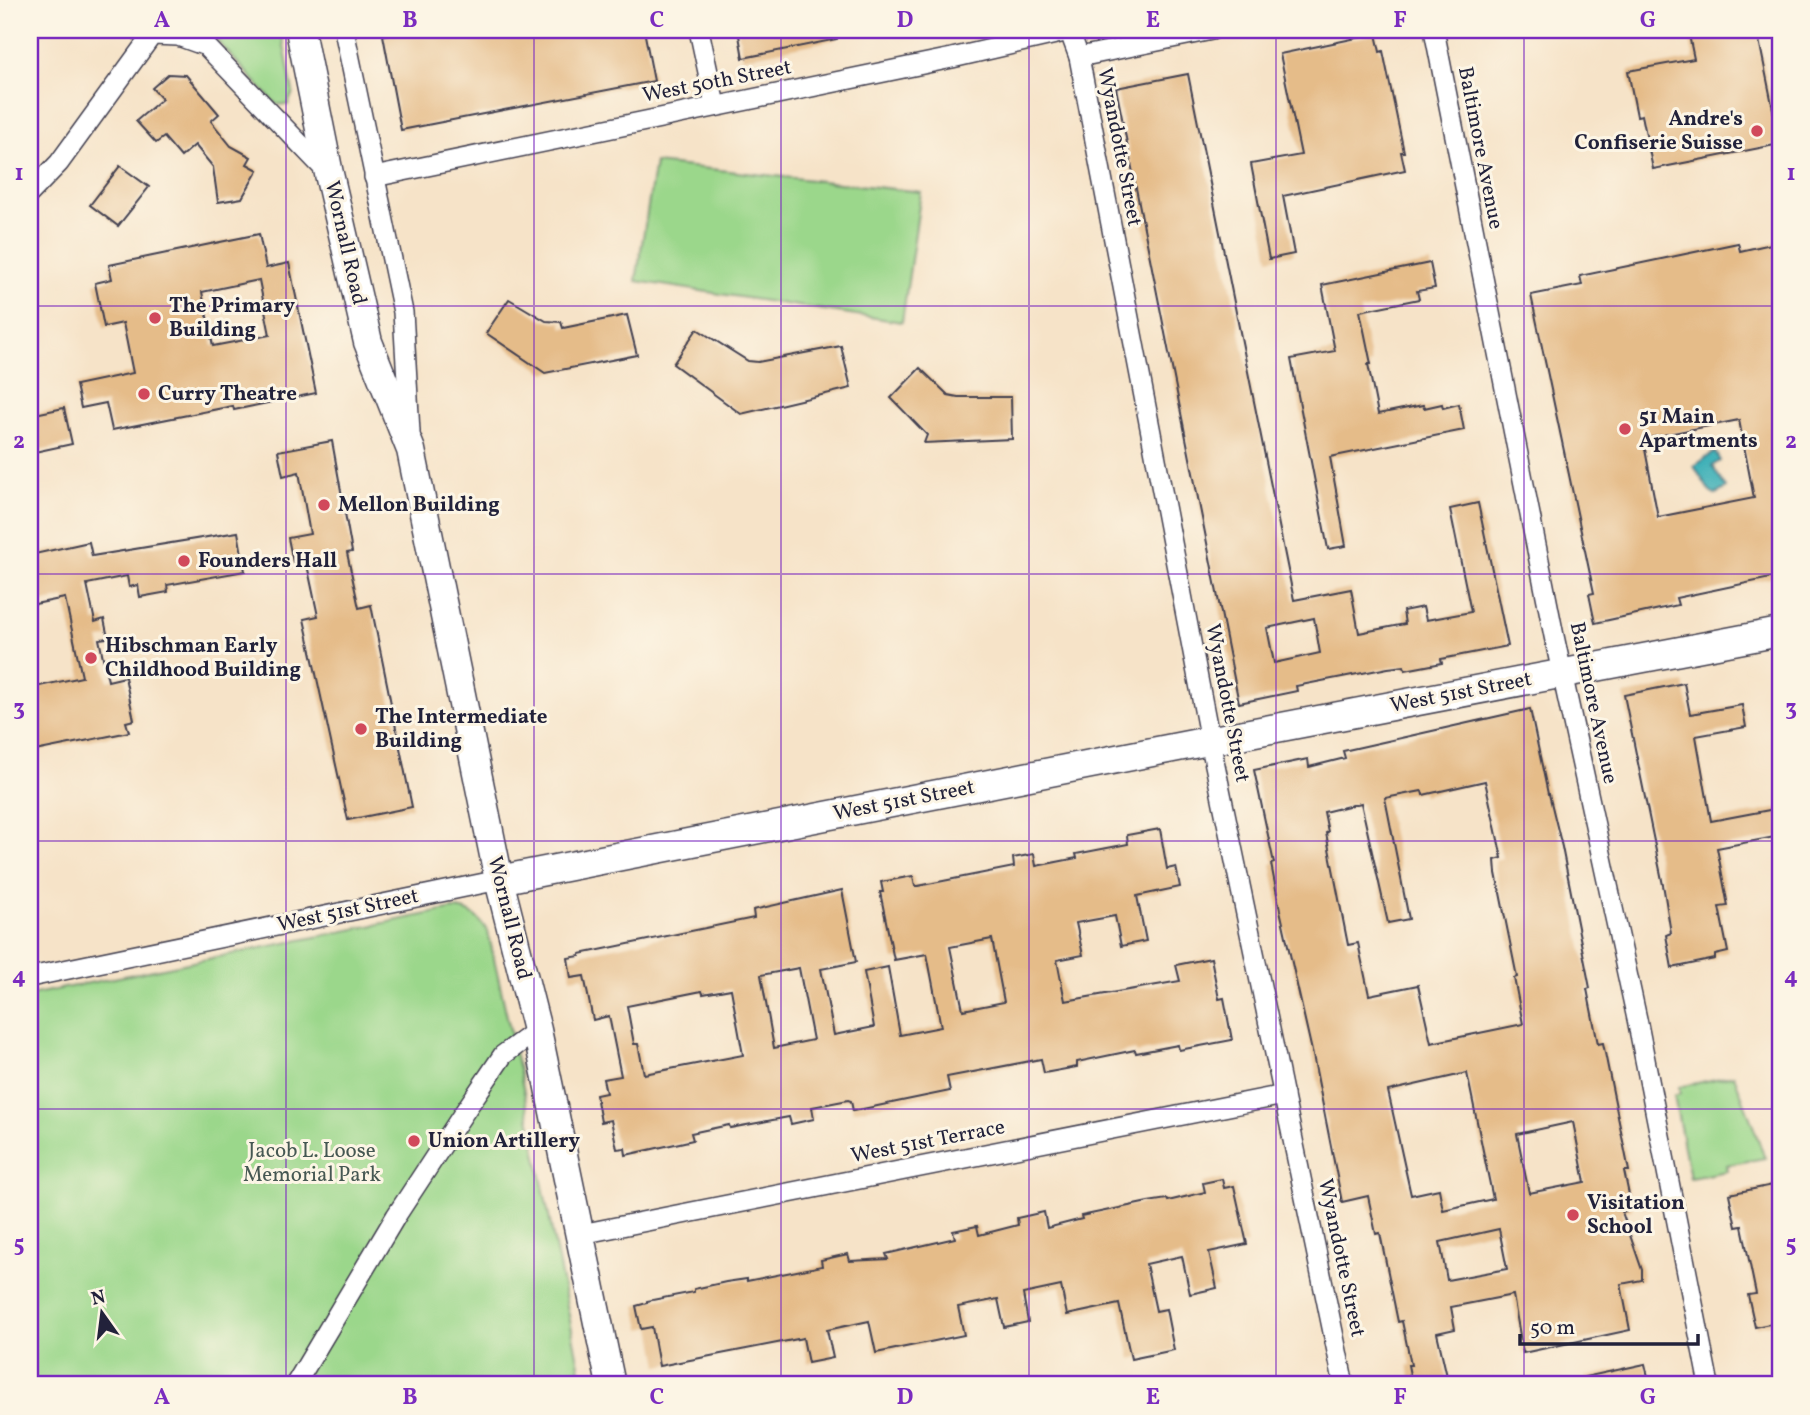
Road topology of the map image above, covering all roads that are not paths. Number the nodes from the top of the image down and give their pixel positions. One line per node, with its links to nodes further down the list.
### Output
1 (300, 30): 10 (main road, Wornall Road)
2 (344, 30): 11 (street, Wornall Road)
3 (699, 30): 9 (street)
4 (1069, 30): 8 (street, Wyandotte Street); 9 (street, West 50th Street)
5 (1212, 30): 8 (street)
6 (1434, 30): 15 (street, Baltimore Avenue)
7 (154, 32): 10 (street); 12 (street)
8 (1079, 57): 16 (street, Wyandotte Street)
9 (715, 106): 11 (street, West 50th Street)
10 (329, 174): 13 (main road, Wornall Road)
11 (374, 177): 13 (street, Wornall Road)
12 (30, 193)
13 (411, 450): 17 (main road, Wornall Road)
14 (1780, 632): 15 (main road, West 51st Street)
15 (1564, 673): 16 (main road, West 51st Street); 25 (street, Baltimore Avenue)
16 (1210, 741): 17 (main road, West 51st Street); 20 (street, Wyandotte Street)
17 (499, 880): 18 (street, West 51st Street); 19 (main road, Wornall Road)
18 (30, 977)
19 (537, 1030): 21 (main road, Wornall Road); 22 (street)
20 (1284, 1095): 21 (street, West 51st Terrace); 24 (street, Wyandotte Street)
21 (581, 1234): 23 (main road, Wornall Road)
22 (295, 1385)
23 (611, 1385)
24 (1344, 1385)
25 (1709, 1385)

